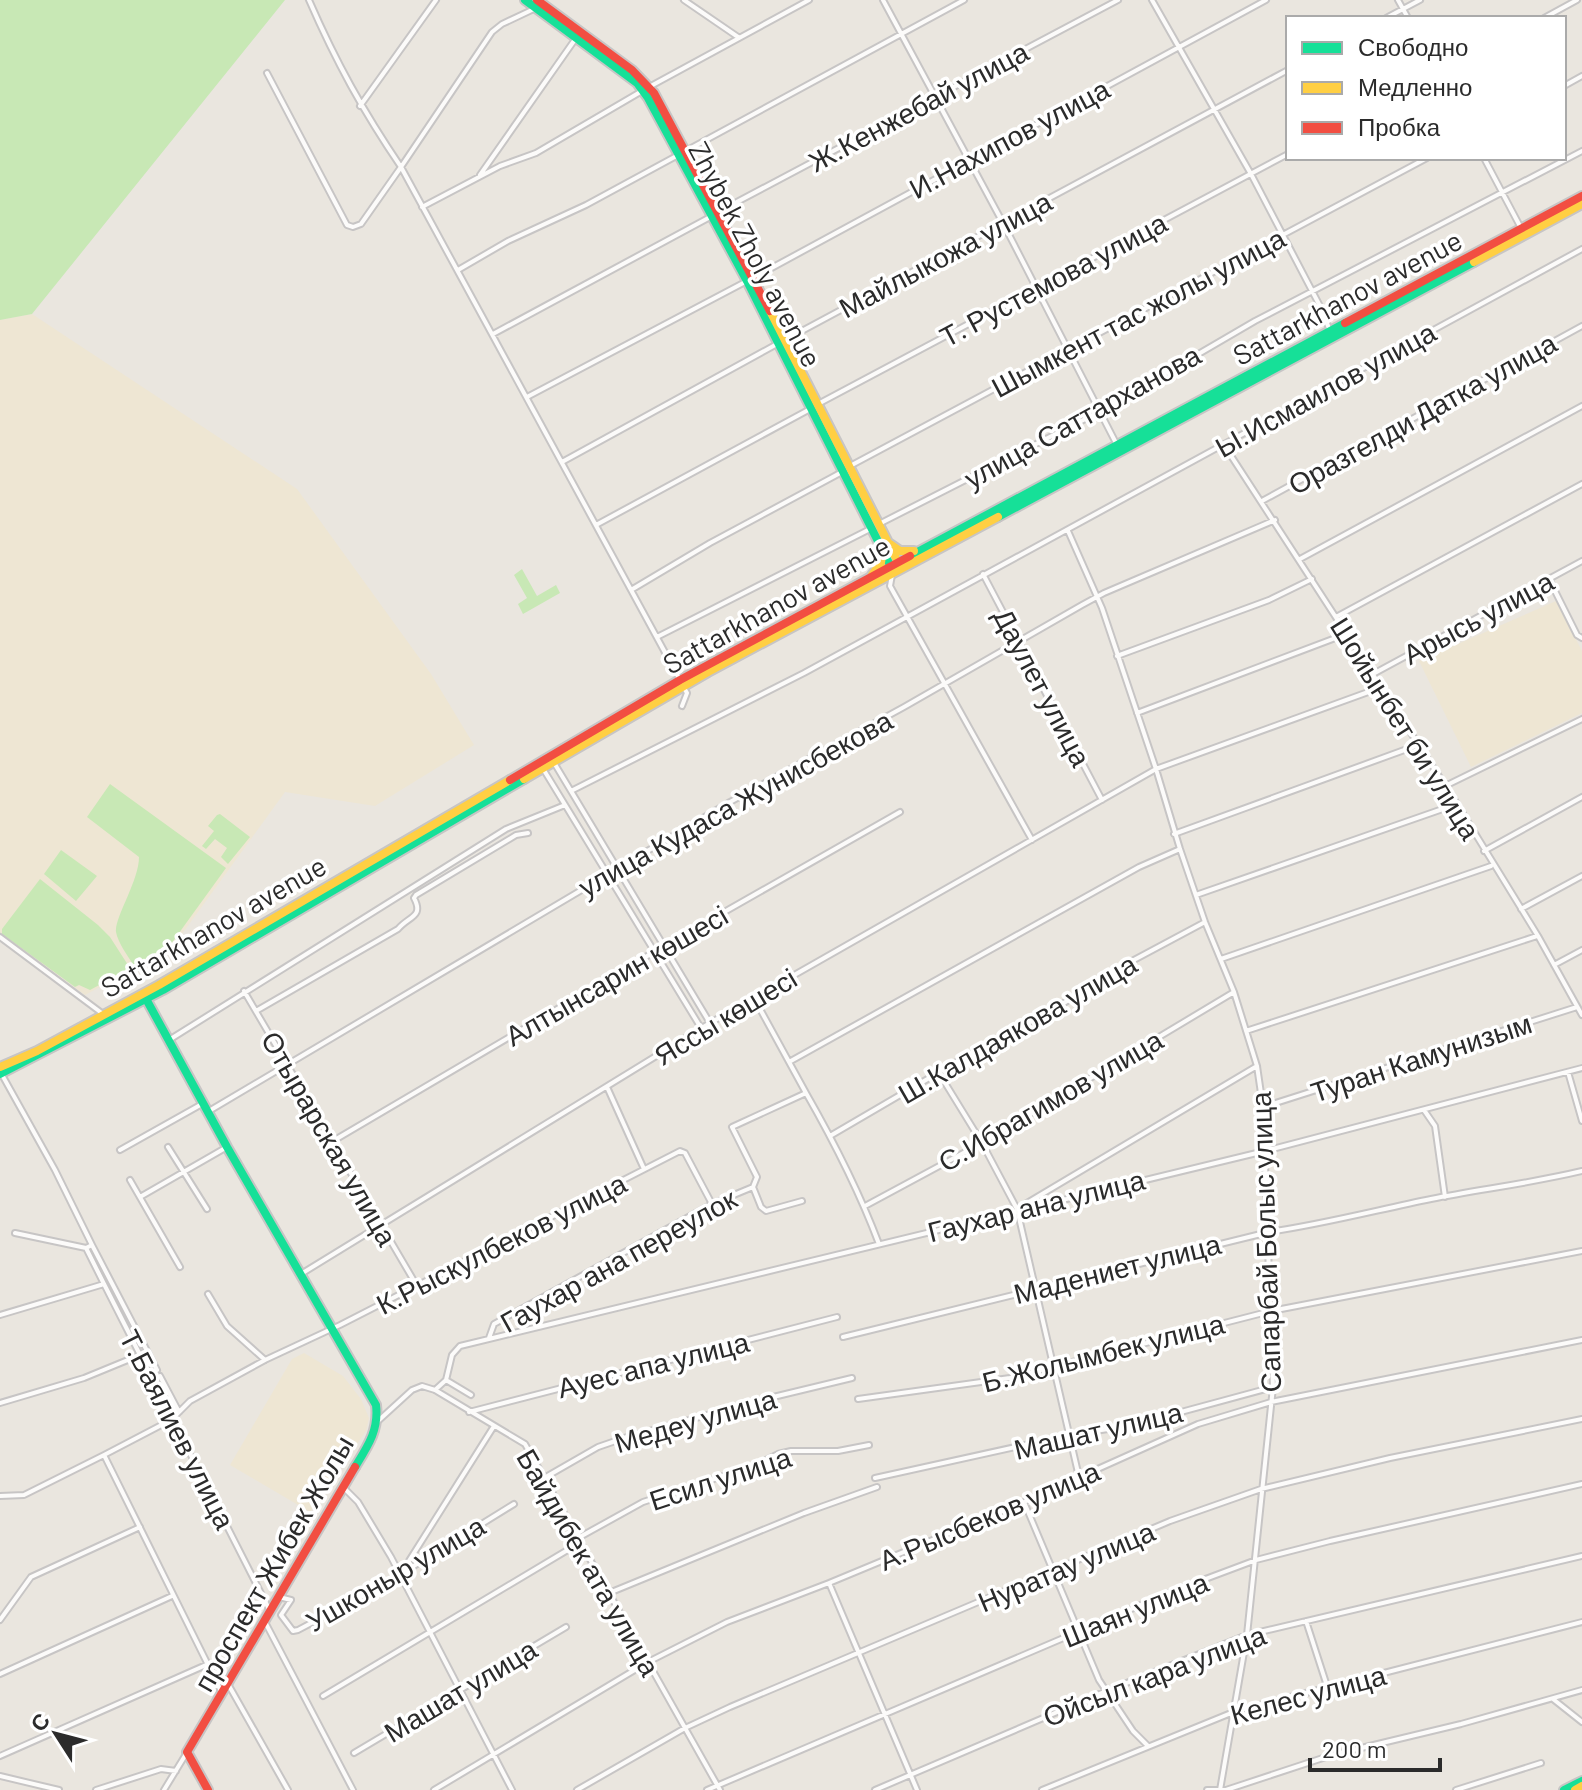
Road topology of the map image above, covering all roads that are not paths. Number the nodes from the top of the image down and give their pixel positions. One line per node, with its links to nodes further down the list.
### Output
1 (309, 0): 26 (street)
2 (436, 0): 26 (street)
3 (684, 0): 20 (street)
4 (809, 0): 20 (street)
5 (883, 0): 18 (street)
6 (964, 0): 18 (street)
7 (1118, 0): 25 (street, Ж.Кенжебай улица)
8 (1152, 0): 21 (street)
9 (1266, 0): 21 (street, И.Нахипов улица)
10 (1398, 0): 14 (street)
11 (1420, 0): 14 (street)
12 (1577, 0): 17 (street)
13 (534, 3): 19 (main road, Zhybek Zholy avenue); 24 (main road, Zhybek Zholy avenue); 34 (street)
14 (1403, 9): 15 (street); 16 (street)
15 (1390, 16)
16 (1407, 16)
17 (1548, 16)
18 (901, 34): 25 (street); 28 (street)
19 (576, 38): 24 (main road, Zhybek Zholy avenue); 36 (street)
20 (739, 38): 24 (street)
21 (1179, 47): 27 (street); 33 (street, И.Нахипов улица)
22 (1286, 71): 27 (street, Майлыкожа улица)
23 (267, 73): 34 (street)
24 (646, 89): 28 (main road, Zhybek Zholy avenue); 36 (street)
25 (935, 96): 33 (street); 42 (street, Ж.Кенжебай улица)
26 (360, 106): 34 (street)
27 (1214, 110): 35 (street); 43 (street, Майлыкожа улица)
28 (682, 152): 42 (main road, Zhybek Zholy avenue); 47 (street)
29 (1286, 155): 35 (street, Т. Рустемова улица)
30 (1423, 160): 45 (street, Шымкент тас жолы улица)
31 (1485, 160): 37 (street)
32 (1565, 160): 37 (street, улица Саттарханова)
33 (969, 161): 43 (street); 48 (street, И.Нахипов улица)
34 (401, 167): 40 (street)
35 (1251, 174): 45 (street); 49 (street, Т. Рустемова улица)
36 (479, 177): 40 (street)
37 (1502, 193): 44 (street); 50 (street, улица Саттарханова)
38 (1582, 196): 41 (main road, Sattarkhanov avenue)
39 (1582, 204): 41 (main road, Sattarkhanov avenue)
40 (422, 207): 47 (street)
41 (1558, 213): 44 (main road, Sattarkhanov avenue)
42 (715, 214): 48 (main road, Zhybek Zholy avenue); 53 (street, Ж.Кенжебай улица)
43 (1003, 223): 49 (street); 54 (street, Майлыкожа улица)
44 (1523, 231): 52 (main road, Sattarkhanov avenue); 60 (main road, Sattarkhanov avenue)
45 (1281, 236): 50 (street); 55 (street, Шымкент тас жолы улица)
46 (1582, 249): 61 (street, Ы.Исмаилов улица)
47 (458, 270): 53 (street)
48 (750, 279): 54 (main road, Zhybek Zholy avenue); 56 (street, И.Нахипов улица)
49 (1036, 288): 55 (street); 57 (street, Т. Рустемова улица)
50 (1313, 293): 52 (street); 59 (street, улица Саттарханова)
51 (1582, 326): 66 (street, Оразгелди Датка улица)
52 (1330, 331): 60 (main road, Sattarkhanov avenue)
53 (493, 334): 56 (street)
54 (782, 342): 57 (main road, Zhybek Zholy avenue); 63 (street, Майлыкожа улица)
55 (1067, 349): 59 (street); 64 (street, Шымкент тас жолы улица)
56 (527, 397): 63 (street)
57 (815, 406): 64 (main road, Zhybek Zholy avenue); 68 (street, Т. Рустемова улица)
58 (1582, 406): 73 (street)
59 (1099, 412): 62 (street); 69 (street, улица Саттарханова)
60 (1160, 426): 62 (main road, Sattarkhanov avenue)
61 (1224, 445): 66 (street, Шойынбет би улица); 70 (street, Ы.Исмаилов улица)
62 (1119, 448): 72 (main road, Sattarkhanov avenue)
63 (562, 462): 68 (street)
64 (847, 468): 69 (main road, Zhybek Zholy avenue); 80 (street, Шымкент тас жолы улица)
65 (1582, 484): 83 (street)
66 (1262, 501): 67 (street, Шойынбет би улица)
67 (1275, 520): 73 (street, Шойынбет би улица); 81 (street, улица Кудаса Жунисбекова)
68 (596, 525): 80 (street)
69 (875, 526): 71 (main road, Zhybek Zholy avenue); 85 (street, улица Саттарханова)
70 (1068, 531): 76 (street, Ы.Исмаилов улица); 81 (street, Сапарбай Болыс улица)
71 (887, 546): 72 (main road); 75 (main road, Zhybek Zholy avenue); 77 (main road)
72 (930, 548): 75 (main road, Sattarkhanov avenue)
73 (1300, 559): 78 (street, Шойынбет би улица)
74 (1582, 561): 79 (street, Арысь улица)
75 (895, 570): 77 (main road, Sattarkhanov avenue); 82 (street); 90 (main road, Sattarkhanov avenue)
76 (983, 574): 82 (street, Ы.Исмаилов улица); 87 (street, Даулет улица)
77 (868, 579): 90 (main road, Sattarkhanov avenue)
78 (1312, 579): 83 (street, Шойынбет би улица); 88 (street)
79 (1549, 579): 86 (street); 89 (street, Арысь улица)
80 (631, 590): 85 (street)
81 (1097, 597): 87 (street, улица Кудаса Жунисбекова); 88 (street, Сапарбай Болыс улица)
82 (907, 617): 91 (street); 101 (street, Ы.Исмаилов улица)
83 (1336, 617): 84 (street, Шойынбет би улица)
84 (1346, 634): 89 (street, Шойынбет би улица); 94 (street)
85 (657, 637): 90 (street)
86 (1582, 638)
87 (1018, 641): 91 (street, улица Кудаса Жунисбекова); 103 (street, Даулет улица)
88 (1117, 657): 94 (street, Сапарбай Болыс улица)
89 (1373, 674): 92 (street, Шойынбет би улица)
90 (682, 683): 93 (street); 97 (main road, Sattarkhanov avenue)
91 (946, 683): 109 (street); 113 (street, улица Кудаса Жунисбекова)
92 (1382, 687): 96 (street, Шойынбет би улица); 99 (street, Яссы көшесі)
93 (682, 706)
94 (1137, 713): 99 (street, Сапарбай Болыс улица)
95 (1582, 719): 100 (street)
96 (1418, 745): 100 (street, Шойынбет би улица); 108 (street)
97 (552, 758): 98 (main road, Sattarkhanov avenue); 101 (street)
98 (540, 765): 105 (street); 128 (main road, Sattarkhanov avenue)
99 (1156, 769): 103 (street, Яссы көшесі); 108 (street, Сапарбай Болыс улица)
100 (1445, 786): 104 (street, Шойынбет би улица)
101 (571, 791): 113 (street)
102 (1582, 797): 111 (street)
103 (1102, 800): 109 (street, Яссы көшесі)
104 (1457, 804): 111 (street, Шойынбет би улица); 116 (street)
105 (565, 805): 114 (street); 126 (street)
106 (900, 812): 121 (street, Алтынсарин көшесі)
107 (528, 833): 131 (street)
108 (1174, 834): 110 (street, Сапарбай Болыс улица)
109 (1032, 840): 129 (street, Яссы көшесі)
110 (1180, 849): 116 (street, Сапарбай Болыс улица); 138 (street)
111 (1484, 851): 112 (street, Шойынбет би улица)
112 (1493, 866): 117 (street, Шойынбет би улица); 124 (street)
113 (617, 868): 114 (street, улица Кудаса Жунисбекова); 121 (street)
114 (607, 874): 123 (street); 139 (street, улица Кудаса Жунисбекова)
115 (1582, 876): 117 (street)
116 (1196, 895): 118 (street, Сапарбай Болыс улица)
117 (1521, 909): 119 (street, Шойынбет би улица)
118 (1205, 922): 124 (street, Сапарбай Болыс улица); 144 (street, Ш.Калдаякова улица)
119 (1538, 936): 125 (street, Шойынбет би улица); 136 (street)
120 (0, 937): 132 (street)
121 (664, 947): 123 (street, Алтынсарин көшесі); 134 (street)
122 (1582, 950): 125 (street)
123 (654, 952): 135 (street); 152 (street, Алтынсарин көшесі)
124 (1221, 959): 127 (street, Сапарбай Болыс улица)
125 (1554, 965): 130 (street, Шойынбет би улица)
126 (244, 990): 131 (street, Отырарская улица); 137 (street)
127 (1234, 992): 136 (street, Сапарбай Болыс улица); 153 (street, С.Ибрагимов улица)
128 (145, 996): 132 (main road, Sattarkhanov avenue); 137 (main road, проспект Жибек Жолы); 142 (main road, Sattarkhanov avenue)
129 (754, 998): 134 (street, Яссы көшесі); 138 (street)
130 (1578, 1007): 133 (street, Шойынбет би улица); 148 (street, Туран Камунизым)
131 (256, 1011): 139 (street, Отырарская улица)
132 (103, 1014): 142 (main road, Sattarkhanov avenue)
133 (1582, 1015)
134 (710, 1023): 135 (street, Яссы көшесі)
135 (701, 1028): 145 (street, Яссы көшесі)
136 (1246, 1031): 140 (street, Сапарбай Болыс улица)
137 (169, 1040): 147 (main road, проспект Жибек Жолы)
138 (789, 1062): 146 (street)
139 (286, 1063): 147 (street, улица Кудаса Жунисбекова); 152 (street, Отырарская улица)
140 (1257, 1066): 148 (street, Сапарбай Болыс улица); 169 (street)
141 (1582, 1068): 143 (street, Гаухар ана улица)
142 (0, 1071): 174 (street, Т.Баялиев улица)
143 (1568, 1072): 149 (street, Гаухар ана улица); 150 (street)
144 (939, 1073): 151 (street, Ш.Калдаякова улица); 153 (street)
145 (607, 1087): 158 (street); 170 (street, Яссы көшесі)
146 (806, 1093): 151 (street); 162 (street, Гаухар ана переулок)
147 (206, 1107): 155 (main road, проспект Жибек Жолы); 156 (street, улица Кудаса Жунисбекова)
148 (1263, 1107): 157 (street, Сапарбай Болыс улица)
149 (1424, 1110): 157 (street, Гаухар ана улица); 164 (street)
150 (1582, 1121)
151 (830, 1136): 167 (street)
152 (333, 1141): 170 (street, Отырарская улица)
153 (982, 1143): 167 (street, С.Ибрагимов улица); 169 (street)
154 (168, 1147): 159 (street)
155 (227, 1147): 159 (street); 177 (main road, проспект Жибек Жолы)
156 (120, 1150)
157 (1265, 1151): 169 (street, Гаухар ана улица); 171 (street, Сапарбай Болыс улица)
158 (645, 1170): 166 (street, К.Рыскулбеков улица); 179 (street, К.Рыскулбеков улица)
159 (183, 1171): 163 (street); 168 (street)
160 (1582, 1171): 164 (street, Мадениет улица)
161 (130, 1180): 163 (street)
162 (753, 1187): 165 (street, Гаухар ана переулок); 166 (street, Гаухар ана переулок)
163 (140, 1197): 176 (street)
164 (1445, 1197): 171 (street, Мадениет улица)
165 (802, 1201)
166 (712, 1204): 187 (street, Гаухар ана переулок)
167 (865, 1206): 173 (street)
168 (207, 1209)
169 (1017, 1209): 173 (street, Гаухар ана улица); 180 (street)
170 (381, 1224): 177 (street, Яссы көшесі); 179 (street, Отырарская улица)
171 (1269, 1232): 180 (street, Мадениет улица); 182 (street, Сапарбай Болыс улица)
172 (15, 1233): 174 (street)
173 (879, 1244): 187 (street, Гаухар ана улица)
174 (89, 1246): 178 (street, Т.Баялиев улица); 192 (street, Т.Баялиев улица)
175 (1582, 1251): 182 (street, Б.Жолымбек улица)
176 (180, 1267)
177 (301, 1274): 185 (main road, проспект Жибек Жолы)
178 (104, 1284): 183 (street); 189 (street, Т.Баялиев улица)
179 (417, 1286): 185 (street, К.Рыскулбеков улица)
180 (1034, 1288): 186 (street, Мадениет улица); 191 (street)
181 (208, 1294): 190 (street)
182 (1271, 1311): 191 (street, Б.Жолымбек улица); 196 (street, Сапарбай Болыс улица)
183 (0, 1315)
184 (837, 1317): 203 (street, Ауес апа улица)
185 (332, 1328): 190 (street, К.Рыскулбеков улица); 206 (main road, проспект Жибек Жолы)
186 (843, 1337)
187 (489, 1338): 195 (street)
188 (1582, 1340): 200 (street, А.Рысбеков улица)
189 (140, 1355): 201 (street); 205 (street, Т.Баялиев улица)
190 (265, 1360): 202 (street, К.Рыскулбеков улица)
191 (1054, 1366): 199 (street, Б.Жолымбек улица); 208 (street)
192 (157, 1370)
193 (160, 1376): 202 (street, Т.Баялиев улица)
194 (852, 1378): 212 (street, Медеу улица)
195 (446, 1380): 197 (street); 198 (street)
196 (1273, 1387): 200 (street, Сапарбай Болыс улица); 208 (street, Машат улица)
197 (435, 1390): 203 (street, Байдибек ата улица); 206 (street)
198 (471, 1395)
199 (858, 1399)
200 (1271, 1402): 211 (street, А.Рысбеков улица); 217 (street, Сапарбай Болыс улица)
201 (0, 1403)
202 (179, 1412): 205 (street, К.Рыскулбеков улица)
203 (469, 1412): 207 (street, Байдибек ата улица)
204 (1582, 1419): 217 (street, Нуратау улица)
205 (171, 1420): 210 (street, К.Рыскулбеков улица); 231 (street, Т.Баялиев улица)
206 (378, 1421): 216 (main road, проспект Жибек Жолы)
207 (494, 1426): 212 (street, Байдибек ата улица); 226 (street)
208 (1070, 1435): 211 (street); 213 (street, Машат улица)
209 (869, 1445): 222 (street, Есил улица)
210 (104, 1455): 218 (street, К.Рыскулбеков улица); 221 (street)
211 (1079, 1477): 219 (street, А.Рысбеков улица)
212 (544, 1478): 222 (street, Байдибек ата улица)
213 (875, 1478)
214 (1582, 1484): 224 (street, Шаян улица)
215 (877, 1487): 228 (street)
216 (345, 1489): 226 (street); 230 (main road, проспект Жибек Жолы)
217 (1261, 1489): 224 (street, Сапарбай Болыс улица); 225 (street, Нуратау улица)
218 (0, 1496)
219 (1024, 1502): 225 (street); 227 (street, А.Рысбеков улица)
220 (514, 1504): 226 (street, Ушконыр улица)
221 (140, 1527): 229 (street); 232 (street)
222 (580, 1540): 228 (street, Байдибек ата улица); 237 (street, Есил улица)
223 (1582, 1556): 233 (street, Ойсыл кара улица)
224 (1256, 1560): 238 (street, Шаян улица); 239 (street, Сапарбай Болыс улица)
225 (1052, 1572): 238 (street); 240 (street, Нуратау улица)
226 (401, 1574): 230 (street, Ушконыр улица); 237 (street)
227 (829, 1583): 240 (street); 241 (street, А.Рысбеков улица)
228 (609, 1593): 241 (street, Байдибек ата улица)
229 (173, 1595): 242 (street); 243 (street)
230 (279, 1597): 231 (main road, проспект Жибек Жолы)
231 (270, 1611): 234 (main road, проспект Жибек Жолы)
232 (0, 1620)
233 (1306, 1621): 239 (street, Ойсыл кара улица); 246 (street)
234 (264, 1622): 244 (main road, проспект Жибек Жолы); 272 (street)
235 (1582, 1622): 246 (street, Келес улица)
236 (566, 1627): 245 (street, Машат улица)
237 (431, 1631): 245 (street); 250 (street, Есил улица)
238 (1077, 1632): 248 (street); 253 (street, Шаян улица)
239 (1247, 1635): 248 (street, Ойсыл кара улица); 252 (street, Сапарбай Болыс улица)
240 (859, 1654): 253 (street); 255 (street, Нуратау улица)
241 (648, 1662): 255 (street, Байдибек ата улица); 259 (street, А.Рысбеков улица)
242 (207, 1665): 249 (street); 260 (street)
243 (0, 1674)
244 (228, 1684): 249 (main road, проспект Жибек Жолы); 271 (street)
245 (461, 1689): 258 (street, Машат улица); 259 (street)
246 (1328, 1689): 252 (street, Келес улица)
247 (1582, 1690): 251 (street)
248 (1107, 1691): 256 (street); 263 (street, Ойсыл кара улица)
249 (222, 1694): 257 (main road, проспект Жибек Жолы)
250 (323, 1696)
251 (1553, 1699): 254 (street); 282 (street)
252 (1236, 1711): 256 (street, Келес улица); 282 (street, Сапарбай Болыс улица)
253 (885, 1713): 263 (street); 266 (street, Шаян улица)
254 (1582, 1722)
255 (685, 1728): 266 (street, Байдибек ата улица); 275 (street, Нуратау улица)
256 (1148, 1746): 280 (street, Келес улица)
257 (187, 1752): 262 (street, проспект Жибек Жолы); 270 (main road)
258 (354, 1753)
259 (494, 1754): 273 (street, А.Рысбеков улица); 274 (street)
260 (0, 1756)
261 (1541, 1763): 283 (street)
262 (176, 1771): 268 (street); 269 (street, проспект Жибек Жолы)
263 (910, 1774): 278 (street, Ойсыл кара улица); 279 (street)
264 (0, 1776): 267 (street)
265 (1582, 1783): 284 (main road); 285 (main road)
266 (717, 1784): 276 (street, Шаян улица); 277 (street, Байдибек ата улица)
267 (59, 1790)
268 (96, 1790)
269 (164, 1790)
270 (208, 1790)
271 (288, 1790)
272 (353, 1790)
273 (434, 1790)
274 (512, 1790)
275 (577, 1790)
276 (707, 1790)
277 (720, 1790)
278 (875, 1790)
279 (917, 1790)
280 (1042, 1790)
281 (1207, 1790): 282 (street)
282 (1220, 1790)
283 (1456, 1790)
284 (1564, 1790)
285 (1575, 1790)

